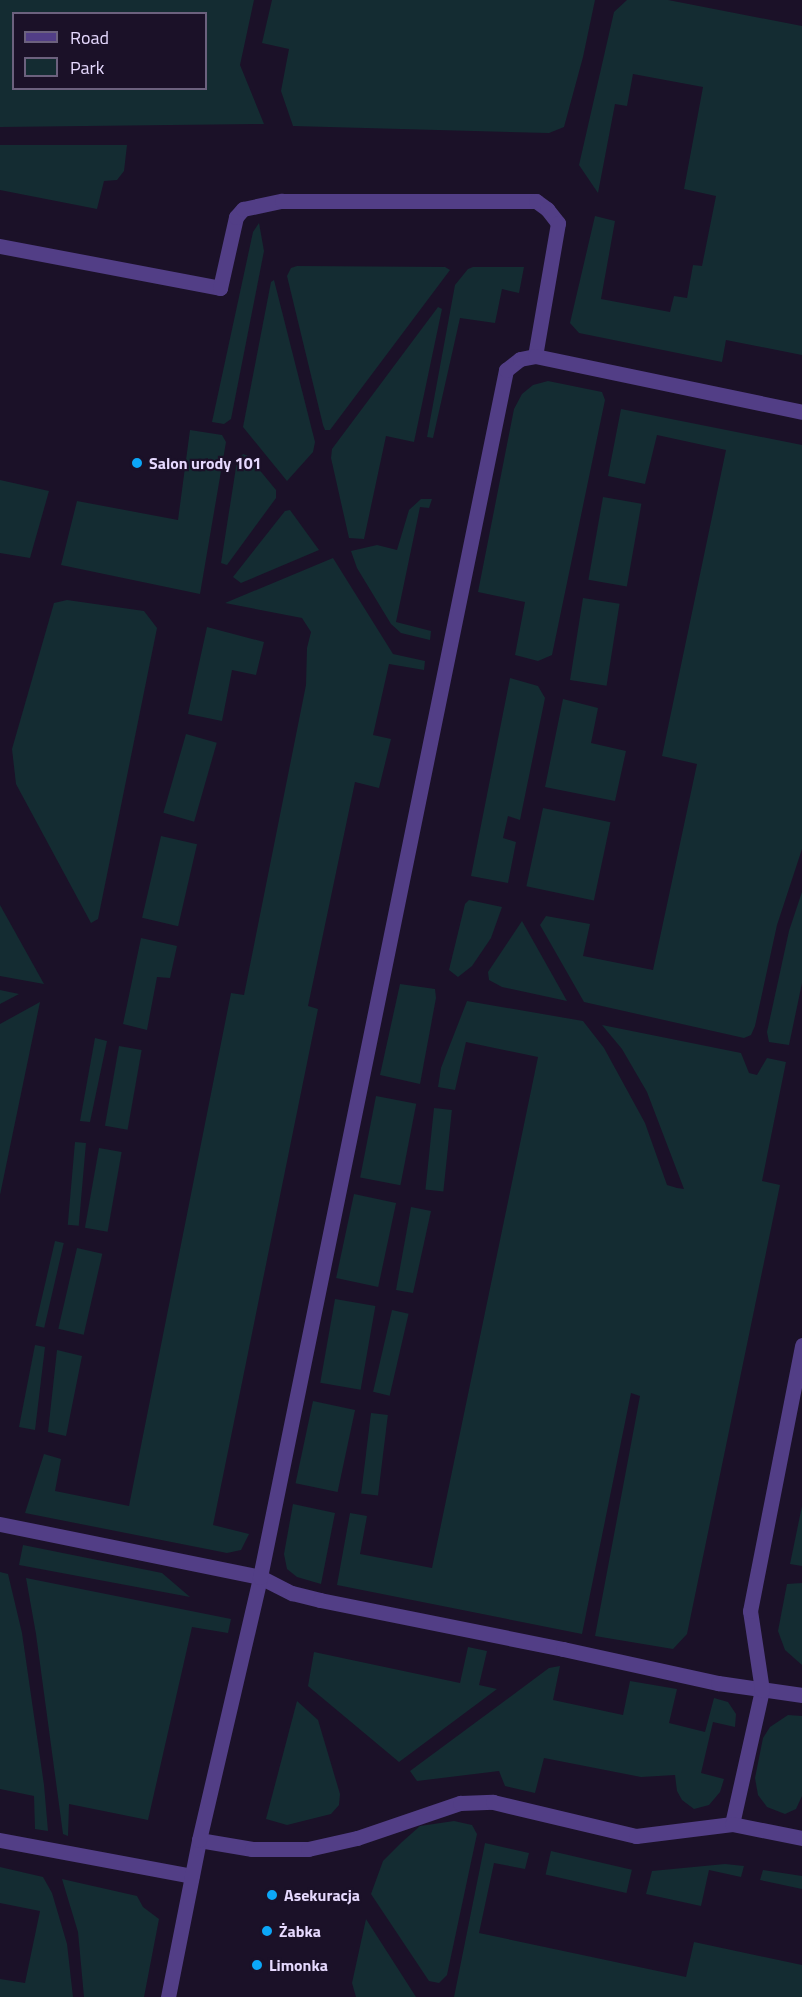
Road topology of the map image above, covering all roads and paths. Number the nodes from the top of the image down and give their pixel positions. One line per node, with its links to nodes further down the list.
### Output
1 (0, 246): 2 (street)
2 (535, 356): 3 (street); 6 (street)
3 (802, 412)
4 (802, 1345): 7 (street)
5 (0, 1524): 6 (street)
6 (260, 1577): 7 (street); 12 (street)
7 (762, 1690): 8 (street); 9 (street)
8 (802, 1695)
9 (732, 1824): 10 (street); 12 (street)
10 (802, 1838)
11 (0, 1840): 13 (street)
12 (200, 1840): 13 (street)
13 (192, 1876): 14 (street)
14 (168, 1997)

